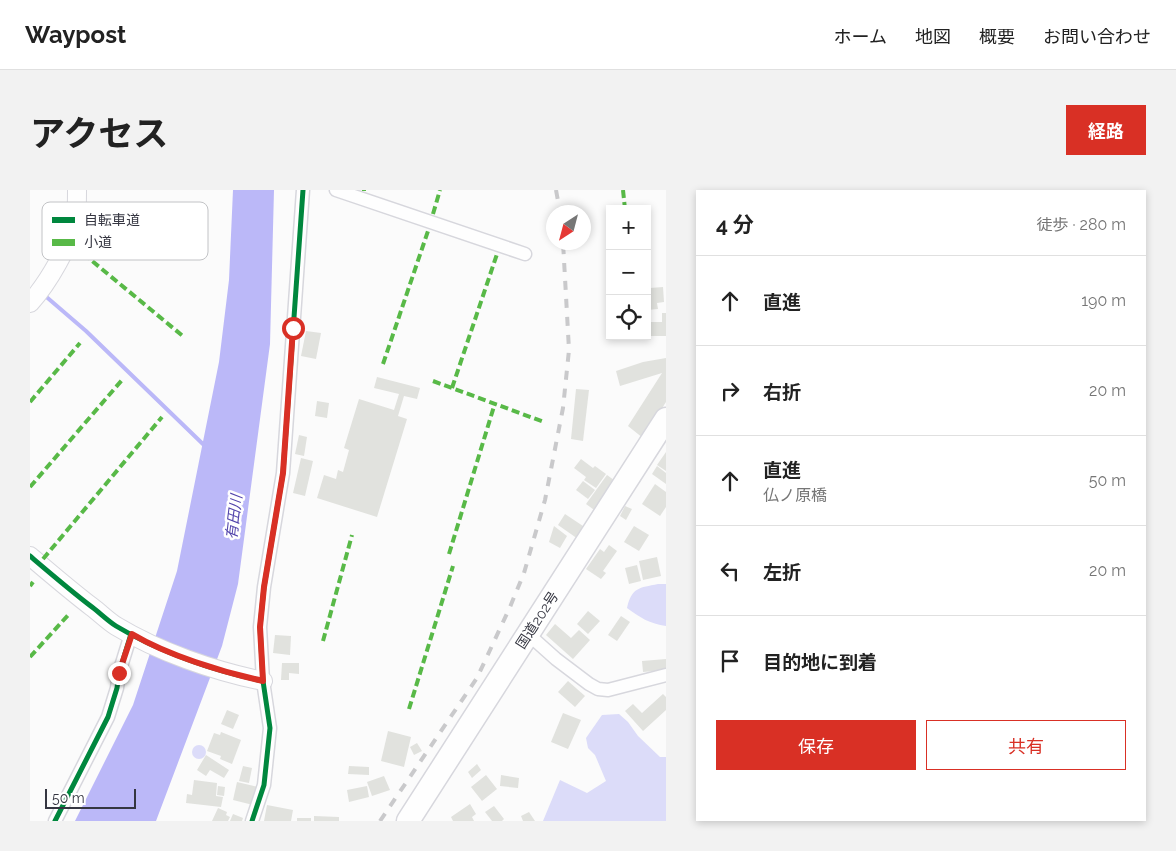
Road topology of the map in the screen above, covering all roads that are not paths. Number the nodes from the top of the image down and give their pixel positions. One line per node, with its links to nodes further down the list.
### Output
1 (303, 190): 11 (street)
2 (336, 190): 3 (street)
3 (525, 254)
4 (58, 260): 5 (street)
5 (33, 295)
6 (666, 419): 8 (highway, 国道202号)
7 (30, 556): 9 (street)
8 (528, 634): 10 (street); 14 (highway, 国道202号)
9 (136, 637): 11 (street); 12 (street)
10 (666, 675)
11 (263, 681): 13 (street)
12 (55, 821)
13 (252, 821)
14 (408, 821)

